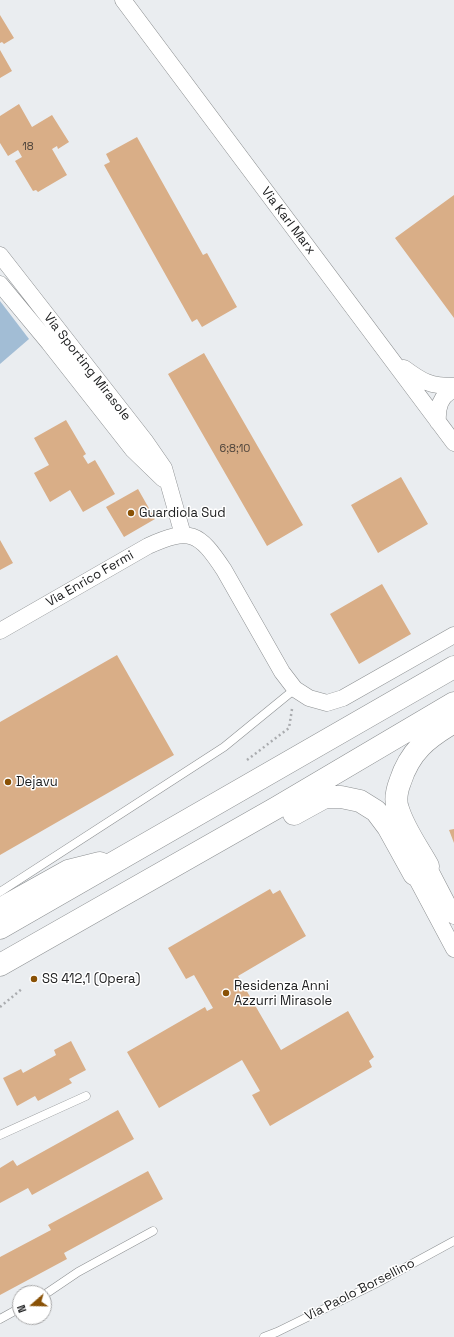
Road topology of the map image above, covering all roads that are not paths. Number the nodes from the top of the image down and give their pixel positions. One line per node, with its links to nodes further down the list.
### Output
1 (123, 0): 4 (street, Via Karl Marx)
2 (0, 255): 9 (street, Via Sporting Mirasole)
3 (0, 284): 9 (street, Via Sporting Mirasole)
4 (391, 359): 5 (street); 7 (street, Via Karl Marx)
5 (454, 386)
6 (454, 390): 7 (street)
7 (438, 422): 8 (street, Via Karl Marx)
8 (454, 443)
9 (167, 483): 10 (street, Via Sporting Mirasole)
10 (183, 535): 11 (street, Via Enrico Fermi); 14 (street)
11 (0, 631)
12 (454, 635): 14 (street)
13 (454, 667): 17 (main road)
14 (295, 689): 19 (lane)
15 (454, 704): 24 (main road)
16 (454, 722): 18 (main road)
17 (124, 856): 20 (main road); 22 (main road)
18 (421, 870): 21 (street); 23 (street); 25 (main road)
19 (0, 892)
20 (0, 909)
21 (454, 916)
22 (0, 928)
23 (454, 949)
24 (0, 965)
25 (0, 979)
26 (86, 1096): 27 (lane)
27 (0, 1135)
28 (153, 1231): 30 (lane)
29 (454, 1242): 33 (lane, Via Paolo Borsellino)
30 (52, 1290)
31 (12, 1312): 32 (lane)
32 (0, 1319)
33 (264, 1337)

